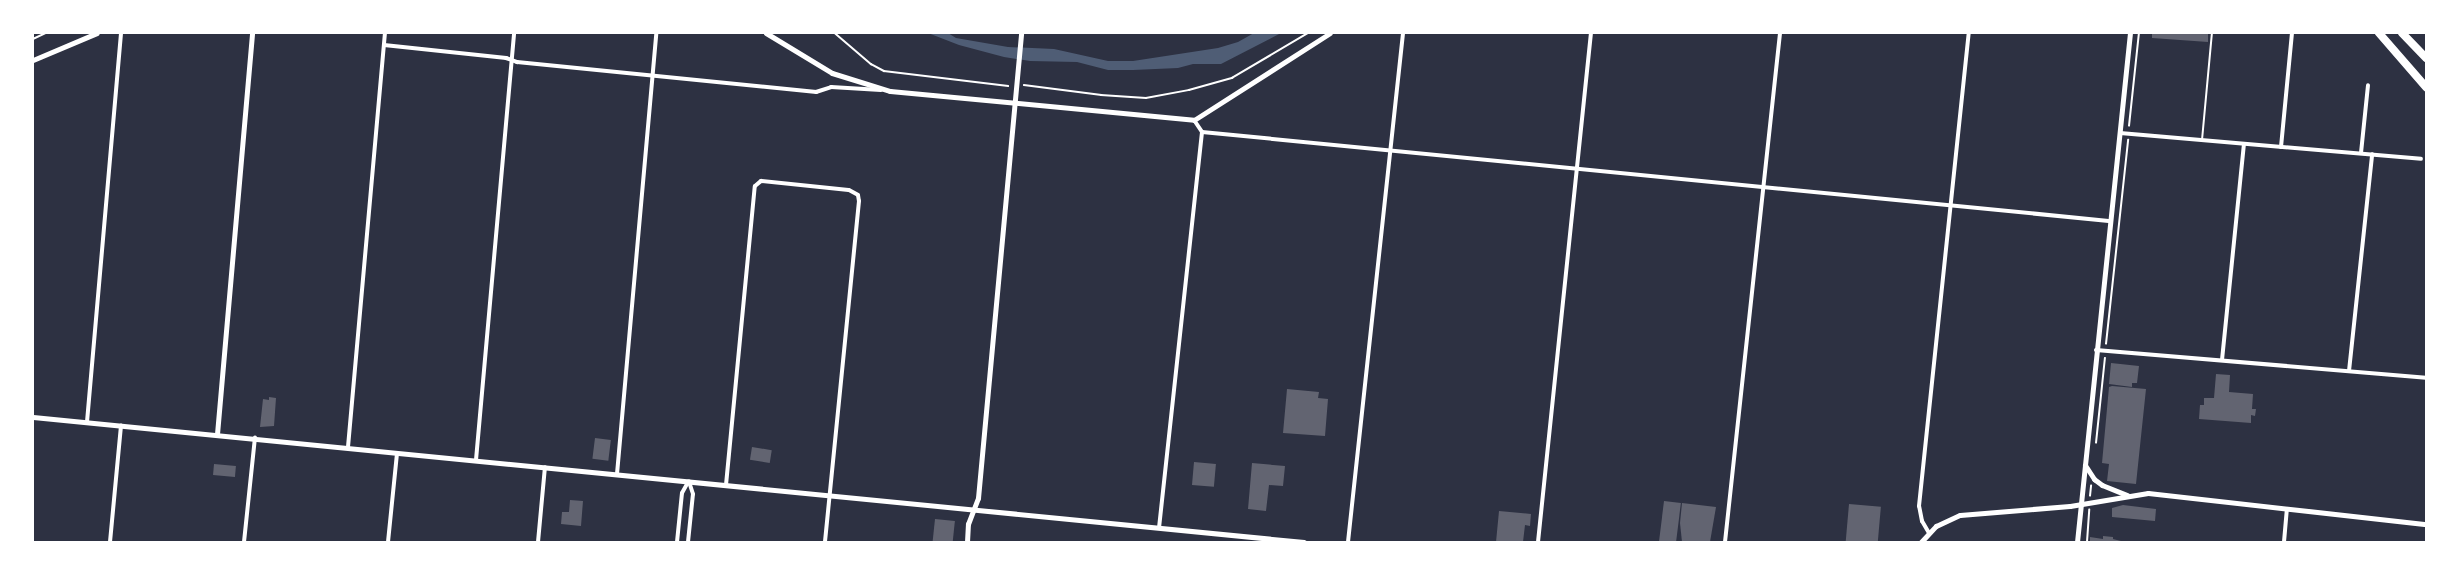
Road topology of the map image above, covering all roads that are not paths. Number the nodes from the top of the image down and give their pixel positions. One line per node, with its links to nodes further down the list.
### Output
1 (97, 33): 21 (main road)
2 (121, 33): 47 (street)
3 (252, 33): 49 (main road)
4 (385, 33): 19 (street)
5 (514, 33): 22 (street)
6 (656, 33): 23 (street)
7 (766, 33): 26 (main road)
8 (1330, 33): 28 (main road)
9 (1402, 33): 34 (street)
10 (1591, 33): 38 (street)
11 (1780, 33): 39 (street)
12 (1969, 33): 40 (street)
13 (2130, 33): 30 (main road)
14 (2212, 33): 31 (lane)
15 (2292, 33): 33 (street)
16 (2379, 33): 25 (highway)
17 (2402, 33): 20 (highway)
18 (1021, 34): 27 (main road)
19 (384, 45): 22 (street); 51 (street)
20 (2426, 58)
21 (33, 60)
22 (512, 60): 23 (street); 53 (street)
23 (652, 75): 26 (street); 56 (street)
24 (2368, 86): 35 (street)
25 (2426, 87)
26 (890, 91): 27 (main road)
27 (1015, 102): 28 (main road); 63 (main road)
28 (1194, 120): 29 (street)
29 (1202, 132): 34 (street); 65 (street)
30 (2119, 133): 31 (street); 41 (main road)
31 (2202, 140): 32 (street)
32 (2244, 144): 33 (street); 43 (street)
33 (2281, 147): 35 (street)
34 (1390, 151): 38 (street); 76 (street)
35 (2361, 153): 36 (street)
36 (2372, 154): 37 (street); 44 (street)
37 (2421, 159)
38 (1578, 169): 39 (street); 77 (street)
39 (1764, 187): 40 (street); 78 (street)
40 (1951, 205): 41 (street); 66 (street)
41 (2109, 221): 42 (main road)
42 (2096, 350): 43 (street); 54 (main road)
43 (2222, 360): 44 (street)
44 (2349, 371): 45 (street)
45 (2426, 378)
46 (33, 417): 47 (main road)
47 (87, 422): 48 (main road)
48 (121, 425): 49 (main road); 67 (street)
49 (217, 434): 50 (main road)
50 (255, 438): 51 (main road); 68 (street)
51 (348, 447): 52 (main road)
52 (397, 452): 53 (main road); 69 (street)
53 (476, 460): 55 (main road)
54 (2084, 463): 59 (main road); 61 (main road)
55 (545, 467): 56 (main road); 70 (street)
56 (617, 474): 57 (main road)
57 (688, 481): 58 (main road); 71 (street); 72 (street)
58 (726, 485): 60 (main road); 60 (street)
59 (2129, 495): 61 (main road); 62 (main road)
60 (830, 496): 63 (main road); 73 (street)
61 (2080, 505): 66 (main road); 80 (main road)
62 (2288, 509): 64 (main road); 81 (street)
63 (974, 510): 65 (main road); 74 (main road)
64 (2426, 524)
65 (1160, 528): 75 (main road)
66 (1929, 533): 79 (main road)
67 (110, 542)
68 (244, 542)
69 (388, 542)
70 (538, 542)
71 (677, 542)
72 (688, 542)
73 (825, 542)
74 (967, 542)
75 (1304, 542)
76 (1348, 542)
77 (1538, 542)
78 (1725, 542)
79 (1921, 542)
80 (2077, 542)
81 (2284, 542)

